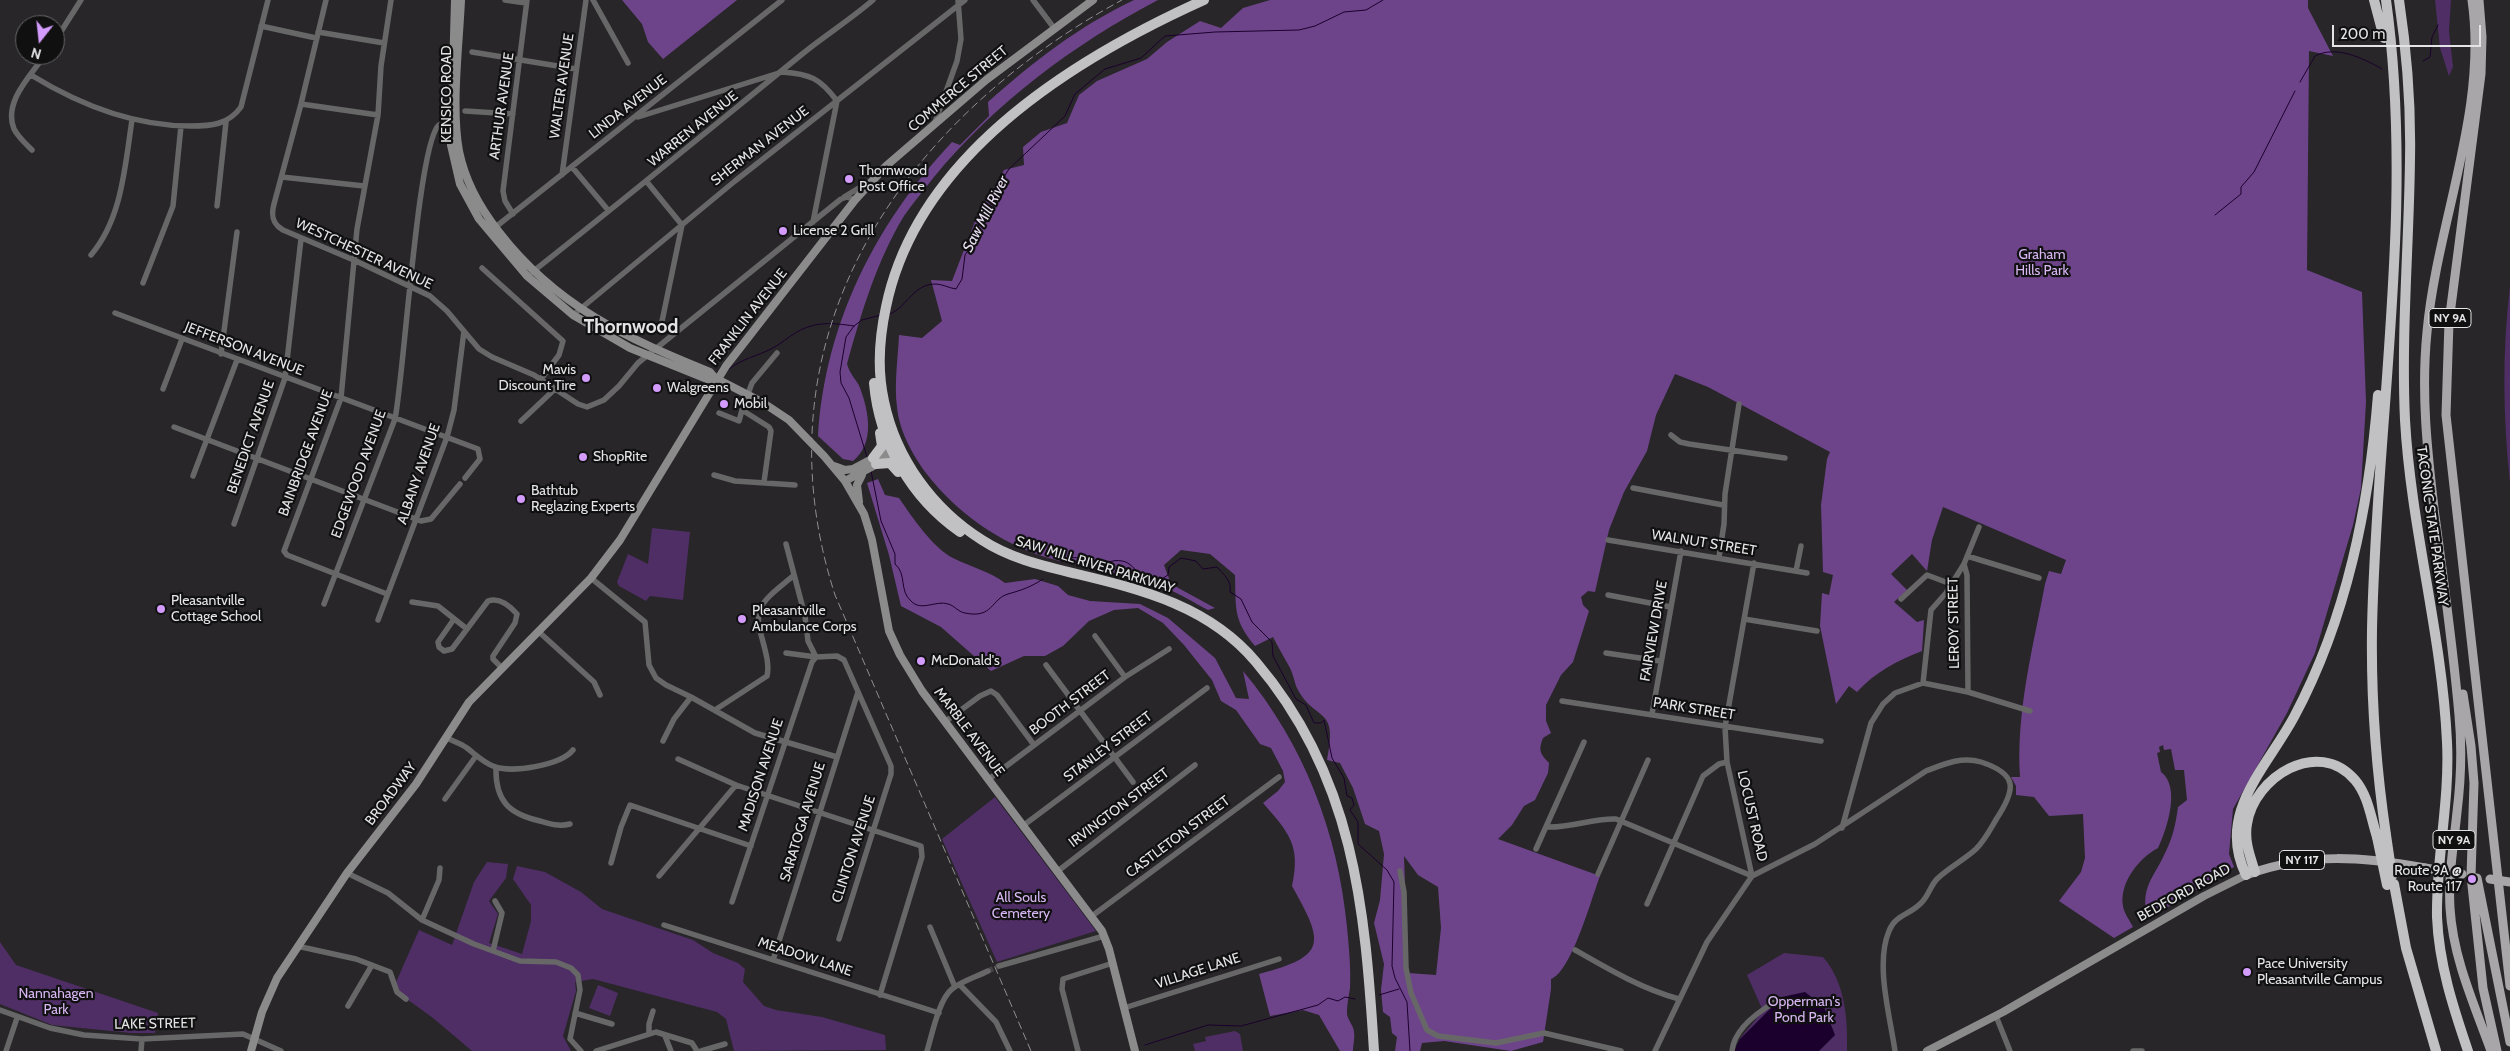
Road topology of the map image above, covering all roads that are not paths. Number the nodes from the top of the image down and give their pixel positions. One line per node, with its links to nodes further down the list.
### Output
1 (81, 0): 23 (street)
2 (268, 0): 24 (street)
3 (326, 0): 26 (street, WESTCHESTER AVENUE)
4 (391, 0): 27 (street, BAINBRIDGE AVENUE)
5 (455, 0): 46 (street, KENSICO ROAD)
6 (461, 0): 61 (street, KENSICO ROAD)
7 (505, 0): 20 (street)
8 (586, 0): 32 (street, WALTER AVENUE)
9 (593, 0): 30 (street)
10 (782, 0): 41 (street, LINDA AVENUE)
11 (874, 0): 33 (street, WARREN AVENUE)
12 (1033, 0): 25 (street)
13 (1093, 0): 25 (street, COMMERCE STREET)
14 (1190, 0): 70 (highway, SAW MILL RIVER PARKWAY)
15 (1204, 0): 70 (highway, SAW MILL RIVER PARKWAY)
16 (2374, 0): 35 (highway)
17 (2386, 0): 35 (highway)
18 (2472, 0): 147 (main road, NY 9A)
19 (2479, 0): 152 (main road, NY 9A)
20 (526, 1): 29 (street, ARTHUR AVENUE)
21 (961, 1): 36 (street, SHERMAN AVENUE); 44 (street)
22 (2400, 1): 281 (highway, TACONIC STATE PARKWAY)
23 (65, 25)
24 (261, 26): 26 (street); 43 (street)
25 (1054, 28): 44 (street, COMMERCE STREET)
26 (317, 35): 27 (street); 37 (street, WESTCHESTER AVENUE)
27 (384, 43): 40 (street, BAINBRIDGE AVENUE)
28 (472, 52): 29 (street)
29 (521, 60): 32 (street); 39 (street, ARTHUR AVENUE)
30 (628, 63)
31 (38, 65): 34 (street)
32 (576, 69): 49 (street, WALTER AVENUE)
33 (782, 72): 36 (street); 41 (street); 52 (street, WARREN AVENUE)
34 (31, 75): 42 (street); 47 (street)
35 (2394, 86): 76 (highway)
36 (837, 101): 59 (street); 60 (street, SHERMAN AVENUE)
37 (301, 104): 40 (street); 50 (street, WESTCHESTER AVENUE)
38 (464, 112): 39 (street)
39 (513, 114): 58 (street, ARTHUR AVENUE)
40 (378, 115): 53 (street, BAINBRIDGE AVENUE)
41 (634, 118): 48 (street, LINDA AVENUE)
42 (132, 120): 45 (street); 64 (street)
43 (226, 122): 45 (street); 56 (street)
44 (934, 125): 51 (street, COMMERCE STREET)
45 (182, 126): 68 (street)
46 (450, 126): 61 (street, KENSICO ROAD); 69 (street, EDGEWOOD AVENUE)
47 (32, 150)
48 (572, 167): 49 (street, LINDA AVENUE); 57 (street)
49 (562, 175): 58 (street, LINDA AVENUE)
50 (282, 177): 53 (street); 63 (street, WESTCHESTER AVENUE)
51 (872, 180): 54 (street, COMMERCE STREET); 55 (street, FRANKLIN AVENUE)
52 (647, 182): 57 (street, WARREN AVENUE); 60 (street)
53 (364, 186): 65 (street, BAINBRIDGE AVENUE)
54 (841, 200): 55 (street); 59 (street, COMMERCE STREET)
55 (855, 200): 85 (street, FRANKLIN AVENUE)
56 (218, 206)
57 (608, 210): 67 (street, WARREN AVENUE)
58 (513, 214): 61 (street, LINDA AVENUE)
59 (813, 222): 78 (street, COMMERCE STREET)
60 (682, 225): 71 (street, SHERMAN AVENUE); 75 (street)
61 (492, 230): 67 (street, KENSICO ROAD)
62 (237, 232): 80 (street)
63 (301, 239): 65 (street, WESTCHESTER AVENUE); 83 (street, BENEDICT AVENUE)
64 (91, 255)
65 (356, 261): 69 (street, WESTCHESTER AVENUE); 90 (street, BAINBRIDGE AVENUE)
66 (482, 268): 84 (street)
67 (530, 274): 71 (street, KENSICO ROAD)
68 (143, 283)
69 (410, 285): 74 (street, WESTCHESTER AVENUE); 94 (street, EDGEWOOD AVENUE)
70 (883, 307): 73 (highway, SAW MILL RIVER PARKWAY)
71 (576, 312): 78 (street, KENSICO ROAD); 81 (street, KENSICO ROAD)
72 (115, 313): 77 (street, JEFFERSON AVENUE)
73 (880, 322): 89 (highway, SAW MILL RIVER PARKWAY); 100 (highway, SAW MILL RIVER PARKWAY)
74 (464, 331): 84 (street, WESTCHESTER AVENUE); 98 (street, ALBANY AVENUE)
75 (660, 331)
76 (2389, 336): 203 (highway); 213 (highway)
77 (182, 339): 80 (street, JEFFERSON AVENUE); 87 (street)
78 (654, 350): 81 (street, COMMERCE STREET); 85 (street, KENSICO ROAD)
79 (777, 353): 88 (street)
80 (221, 354): 82 (street, JEFFERSON AVENUE)
81 (648, 355): 85 (street, KENSICO ROAD); 86 (street, WESTCHESTER AVENUE)
82 (236, 360): 83 (street, JEFFERSON AVENUE); 99 (street)
83 (285, 378): 90 (street, JEFFERSON AVENUE); 103 (street, BENEDICT AVENUE)
84 (541, 379): 86 (street, WESTCHESTER AVENUE)
85 (716, 379): 88 (street, MARBLE AVENUE); 135 (street, FRANKLIN AVENUE)
86 (556, 388): 95 (street)
87 (163, 389)
88 (747, 394): 92 (street); 105 (street, MARBLE AVENUE)
89 (876, 396): 100 (highway, SAW MILL RIVER PARKWAY); 104 (highway)
90 (341, 398): 94 (street, JEFFERSON AVENUE); 110 (street, BAINBRIDGE AVENUE)
91 (1739, 404): 101 (street)
92 (742, 410): 93 (street); 112 (street)
93 (719, 412)
94 (395, 419): 98 (street, JEFFERSON AVENUE); 116 (street, EDGEWOOD AVENUE)
95 (521, 421)
96 (174, 428): 99 (street)
97 (1671, 435): 101 (street)
98 (447, 437): 109 (street, JEFFERSON AVENUE); 120 (street, ALBANY AVENUE)
99 (206, 439): 103 (street); 108 (street)
100 (896, 450): 104 (street); 119 (highway, SAW MILL RIVER PARKWAY); 271 (highway, SAW MILL RIVER PARKWAY)
101 (1731, 451): 102 (street); 117 (street)
102 (1785, 458)
103 (257, 459): 110 (street); 121 (street, BENEDICT AVENUE)
104 (874, 461): 106 (street); 119 (highway)
105 (832, 465): 106 (street); 111 (street, MARBLE AVENUE)
106 (863, 468): 111 (street); 118 (street)
107 (714, 475): 112 (street)
108 (193, 476)
109 (464, 478)
110 (311, 479): 116 (street); 133 (street, BAINBRIDGE AVENUE)
111 (845, 481): 118 (street, MARBLE AVENUE)
112 (764, 482): 114 (street)
113 (460, 484): 120 (street)
114 (795, 486)
115 (1633, 488): 117 (street)
116 (363, 499): 120 (street); 133 (street, EDGEWOOD AVENUE)
117 (1724, 505): 128 (street)
118 (860, 508): 172 (street, MARBLE AVENUE)
119 (936, 513): 270 (highway, SAW MILL RIVER PARKWAY)
120 (417, 520): 138 (street, ALBANY AVENUE)
121 (234, 524)
122 (1979, 527): 127 (street, LEROY STREET)
123 (1608, 540): 126 (street, WALNUT STREET)
124 (786, 544): 134 (street)
125 (1801, 546): 131 (street)
126 (1681, 551): 128 (street, WALNUT STREET); 143 (street, FAIRVIEW DRIVE)
127 (1967, 556): 130 (street, LEROY STREET); 136 (street)
128 (1719, 557): 129 (street, WALNUT STREET)
129 (1754, 563): 131 (street, WALNUT STREET); 145 (street, LOCUST ROAD)
130 (1964, 564): 137 (street); 164 (street, LEROY STREET)
131 (1796, 571): 132 (street, WALNUT STREET)
132 (1808, 573)
133 (336, 574): 138 (street); 142 (street, EDGEWOOD AVENUE)
134 (794, 575): 156 (street); 168 (street)
135 (591, 578): 149 (street, BROADWAY); 166 (street)
136 (2039, 578)
137 (1951, 584): 140 (street); 161 (street)
138 (387, 594): 146 (street, ALBANY AVENUE)
139 (1608, 595): 143 (street)
140 (1900, 599)
141 (412, 602): 144 (street)
142 (324, 604)
143 (1671, 607): 157 (street, FAIRVIEW DRIVE)
144 (454, 619): 148 (street); 148 (street)
145 (1744, 619): 150 (street); 173 (street, LOCUST ROAD)
146 (378, 620)
147 (2448, 623): 216 (main road); 282 (main road, NY 9A)
148 (467, 629): 159 (street)
149 (538, 631): 159 (street, BROADWAY); 165 (street)
150 (1817, 631)
151 (1095, 636): 160 (street)
152 (2472, 636): 216 (main road); 237 (main road, NY 9A)
153 (1169, 649): 160 (street, BOOTH STREET)
154 (786, 653): 156 (street)
155 (1606, 653): 157 (street)
156 (816, 657): 163 (street); 176 (street, MADISON AVENUE)
157 (1660, 661): 171 (street, FAIRVIEW DRIVE)
158 (1046, 665): 170 (street)
159 (501, 668): 174 (street, BROADWAY)
160 (1125, 677): 170 (street, BOOTH STREET)
161 (1923, 683): 164 (street); 201 (street)
162 (1207, 688): 183 (street, STANLEY STREET)
163 (858, 692): 182 (street, SARATOGA AVENUE); 202 (street, CLINTON AVENUE)
164 (1968, 692): 169 (street)
165 (600, 695)
166 (691, 696): 168 (street); 175 (street)
167 (1562, 701): 171 (street, PARK STREET)
168 (715, 710): 176 (street)
169 (2030, 711)
170 (1080, 712): 179 (street, BOOTH STREET); 183 (street)
171 (1652, 714): 173 (street, PARK STREET)
172 (946, 721): 179 (street); 190 (street, MARBLE AVENUE)
173 (1724, 727): 178 (street, PARK STREET); 186 (street, LOCUST ROAD)
174 (447, 738): 181 (street); 211 (street, BROADWAY)
175 (663, 741)
176 (784, 742): 182 (street); 193 (street, MADISON AVENUE)
177 (1584, 742): 199 (street)
178 (1822, 742)
179 (1034, 745): 190 (street, BOOTH STREET)
180 (573, 750): 188 (street)
181 (476, 756): 188 (street); 194 (street)
182 (837, 757): 195 (street, SARATOGA AVENUE)
183 (1114, 757): 191 (street); 198 (street, STANLEY STREET)
184 (678, 759): 192 (street)
185 (1648, 760): 196 (street)
186 (1727, 762): 204 (street); 215 (street, LOCUST ROAD)
187 (1195, 765): 209 (street, IRVINGTON STREET)
188 (496, 767): 197 (street)
189 (1279, 777): 221 (street, CASTLETON STREET)
190 (990, 780): 198 (street, MARBLE AVENUE)
191 (1133, 782)
192 (736, 785): 193 (street); 200 (street)
193 (768, 795): 195 (street); 205 (street, MADISON AVENUE)
194 (445, 799)
195 (819, 813): 202 (street); 231 (street, SARATOGA AVENUE)
196 (1622, 821): 199 (street); 204 (street); 212 (street)
197 (570, 824)
198 (1024, 825): 209 (street, MARBLE AVENUE)
199 (1547, 827): 206 (street)
200 (699, 828): 205 (street); 207 (street); 214 (street)
201 (1841, 828): 215 (street); 275 (street)
202 (873, 830): 226 (street, CLINTON AVENUE); 238 (street)
203 (2381, 836): 213 (highway); 280 (highway, bridge)
204 (1675, 842): 215 (street); 220 (street)
205 (751, 846): 219 (street, MADISON AVENUE)
206 (1536, 849)
207 (610, 863)
208 (440, 868): 222 (street)
209 (1058, 871): 221 (street, MARBLE AVENUE)
210 (1400, 871): 272 (street)
211 (347, 873): 222 (street); 227 (street, BROADWAY)
212 (1598, 874)
213 (2251, 874): 216 (main road, BEDFORD ROAD / NY 117, bridge); 248 (street, BEDFORD ROAD / NY 117)
214 (659, 876)
215 (1752, 876): 240 (street, LOCUST ROAD)
216 (2474, 876): 217 (main road, BEDFORD ROAD / NY 117, bridge); 255 (main road); 283 (main road)
217 (2510, 882)
218 (494, 901): 229 (street)
219 (732, 902)
220 (1647, 904)
221 (1092, 916): 225 (street, MARBLE AVENUE)
222 (422, 920): 229 (street)
223 (664, 925): 231 (street, MEADOW LANE)
224 (930, 926): 236 (street)
225 (1104, 936): 232 (street, MARBLE AVENUE); 234 (street)
226 (839, 939)
227 (297, 946): 233 (street); 253 (street, BROADWAY)
228 (1575, 950): 240 (street)
229 (493, 952): 246 (street)
230 (1279, 958): 243 (street, VILLAGE LANE)
231 (773, 960): 238 (street, MEADOW LANE)
232 (1113, 963): 243 (street, MARBLE AVENUE); 268 (street)
233 (372, 965): 239 (street); 242 (street)
234 (999, 966)
235 (988, 971): 236 (street)
236 (957, 986): 247 (street); 267 (street)
237 (2510, 986)
238 (880, 994): 247 (street, MEADOW LANE)
239 (406, 999)
240 (1679, 999): 273 (street, LOCUST ROAD)
241 (1775, 1002): 274 (street)
242 (348, 1006)
243 (1124, 1008): 269 (street, MARBLE AVENUE)
244 (0, 1010): 249 (street, LAKE STREET)
245 (652, 1011): 251 (street)
246 (575, 1013): 250 (street); 261 (street)
247 (939, 1013): 266 (street)
248 (1996, 1016): 276 (street, BEDFORD ROAD / NY 117); 277 (street)
249 (18, 1018): 254 (street, LAKE STREET); 257 (street)
250 (612, 1024)
251 (649, 1034): 252 (street); 262 (street)
252 (665, 1036): 263 (street); 264 (street)
253 (254, 1038): 254 (street, LAKE STREET); 259 (street, BROADWAY); 260 (street, LAKE STREET)
254 (142, 1039): 258 (street)
255 (2510, 1042)
256 (725, 1044): 265 (street)
257 (6, 1051)
258 (141, 1051)
259 (251, 1051)
260 (281, 1051)
261 (581, 1051)
262 (596, 1051)
263 (671, 1051)
264 (697, 1051)
265 (701, 1051)
266 (928, 1051)
267 (1010, 1051)
268 (1078, 1051)
269 (1133, 1051)
270 (1368, 1051)
271 (1374, 1051)
272 (1621, 1051)
273 (1655, 1051)
274 (1732, 1051)
275 (1894, 1051)
276 (1927, 1051)
277 (2010, 1051)
278 (2133, 1051): 279 (street)
279 (2142, 1051)
280 (2436, 1051)
281 (2468, 1051)
282 (2491, 1051)
283 (2497, 1051)

